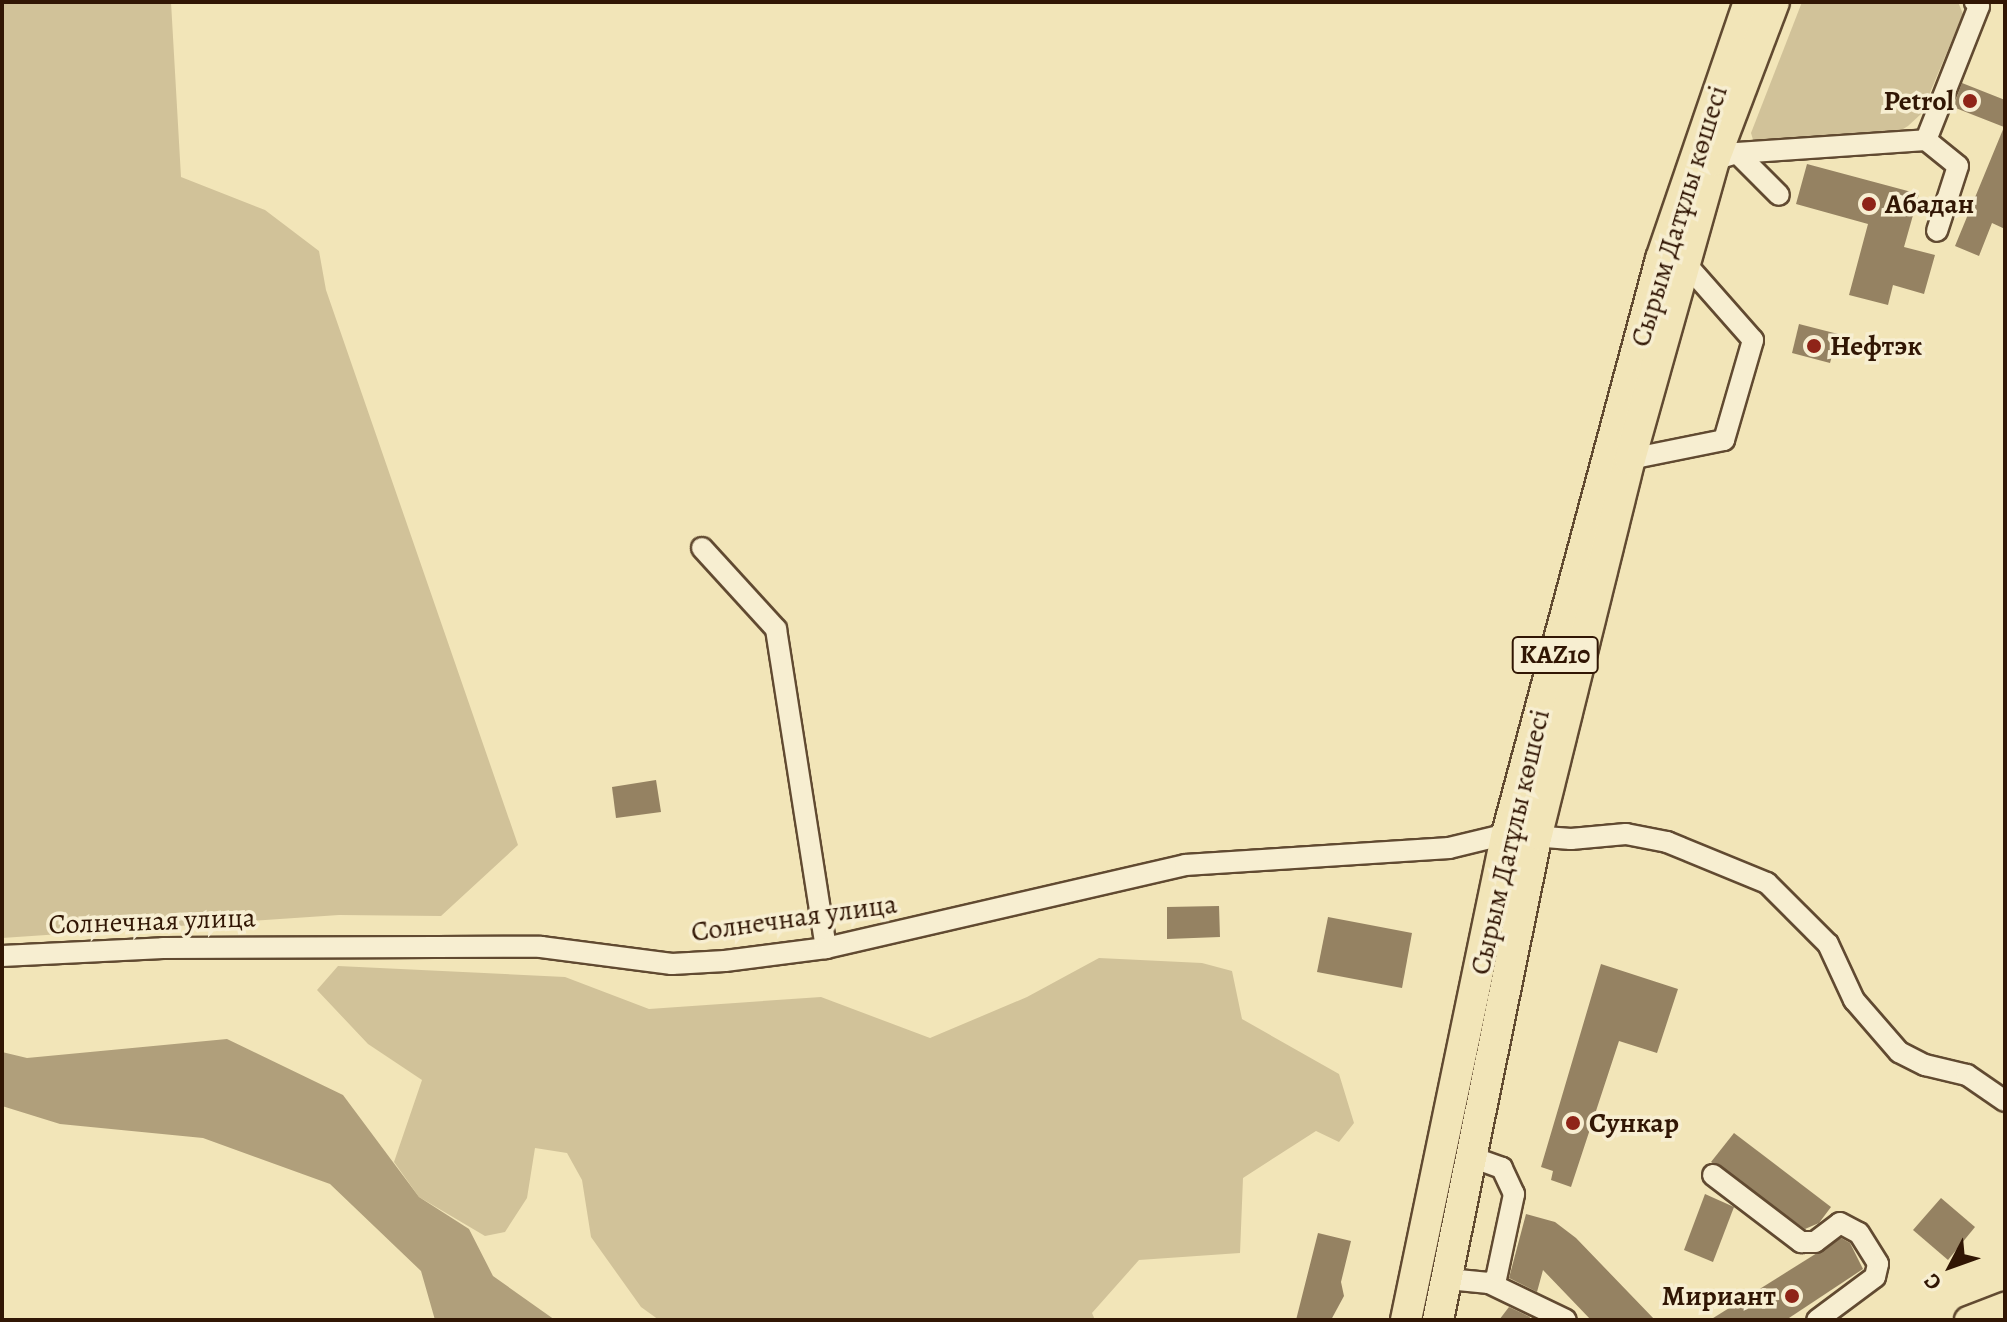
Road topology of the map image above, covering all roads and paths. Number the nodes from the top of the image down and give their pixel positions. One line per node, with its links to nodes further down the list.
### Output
1 (1749, 2): 11 (highway, Сырым Датұлы көшесі / KAZ10)
2 (1774, 2): 5 (highway, Сырым Датұлы көшесі / KAZ10)
3 (1975, 2): 4 (street)
4 (1926, 140): 5 (street); 7 (street)
5 (1726, 156): 6 (street); 8 (highway, Сырым Датұлы көшесі / KAZ10)
6 (1779, 195)
7 (1937, 231)
8 (1685, 263): 9 (highway, Сырым Датұлы көшесі / KAZ10); 9 (street)
9 (1630, 459): 12 (highway, Сырым Датұлы көшесі / KAZ10)
10 (702, 548): 13 (street)
11 (1507, 834): 12 (street, Солнечная улица); 13 (street, Солнечная улица); 21 (highway, Сырым Датұлы көшесі / KAZ10)
12 (1537, 834): 15 (street, Солнечная улица); 16 (highway, Сырым Датұлы көшесі / KAZ10)
13 (826, 948): 14 (street, Солнечная улица)
14 (2, 956)
15 (2005, 1101)
16 (1469, 1156): 18 (highway, Сырым Датұлы көшесі / KAZ10); 19 (street)
17 (1713, 1175): 24 (street)
18 (1448, 1279): 19 (street); 22 (highway, Сырым Датұлы көшесі / KAZ10)
19 (1489, 1283): 23 (street)
20 (2005, 1306): 25 (main road)
21 (1406, 1320)
22 (1438, 1320)
23 (1566, 1320)
24 (1817, 1320)
25 (1968, 1320)

